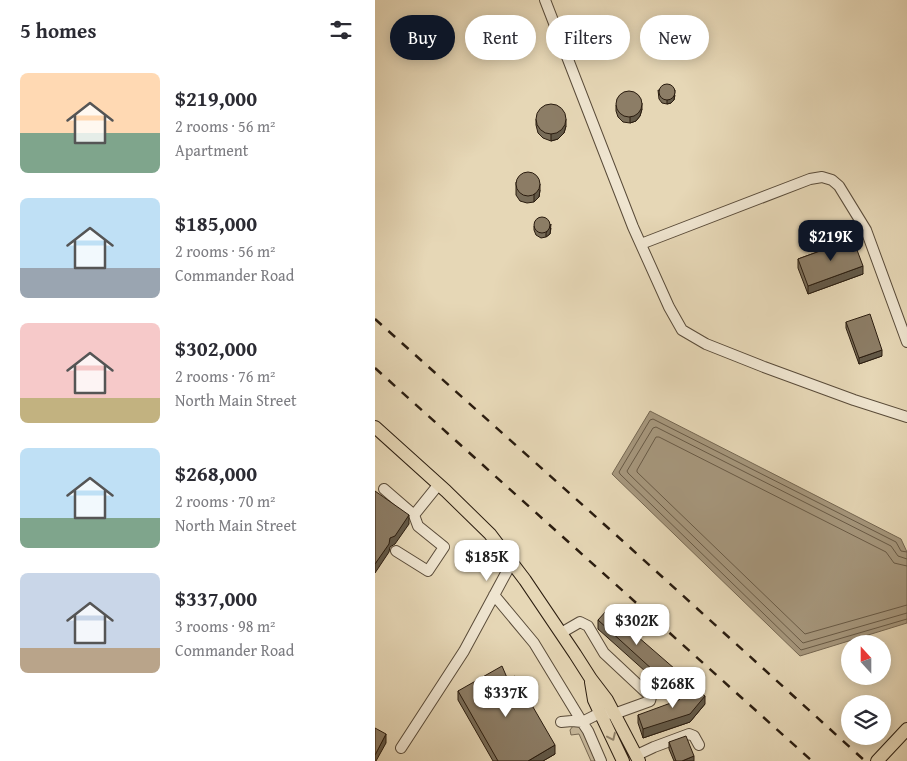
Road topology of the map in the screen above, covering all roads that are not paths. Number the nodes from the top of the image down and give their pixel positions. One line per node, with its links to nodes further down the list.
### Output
1 (545, 0): 2 (street)
2 (641, 244): 3 (street); 4 (street)
3 (907, 342)
4 (907, 417)
5 (375, 428): 6 (main road)
6 (439, 484): 8 (street); 10 (main road)
7 (384, 489): 8 (street)
8 (414, 515): 9 (street)
9 (396, 551)
10 (511, 562): 11 (street); 12 (main road)
11 (494, 595): 17 (street); 20 (street)
12 (561, 633): 13 (main road); 15 (street)
13 (591, 679): 14 (main road); 15 (main road)
14 (600, 713): 15 (street); 17 (street); 23 (main road, one-way to 23)
15 (614, 714): 21 (main road)
16 (561, 722): 17 (street)
17 (582, 722): 22 (street)
18 (907, 729): 24 (main road)
19 (699, 745): 21 (street)
20 (401, 748)
21 (639, 759)
22 (601, 761)
23 (623, 761)
24 (877, 761)

